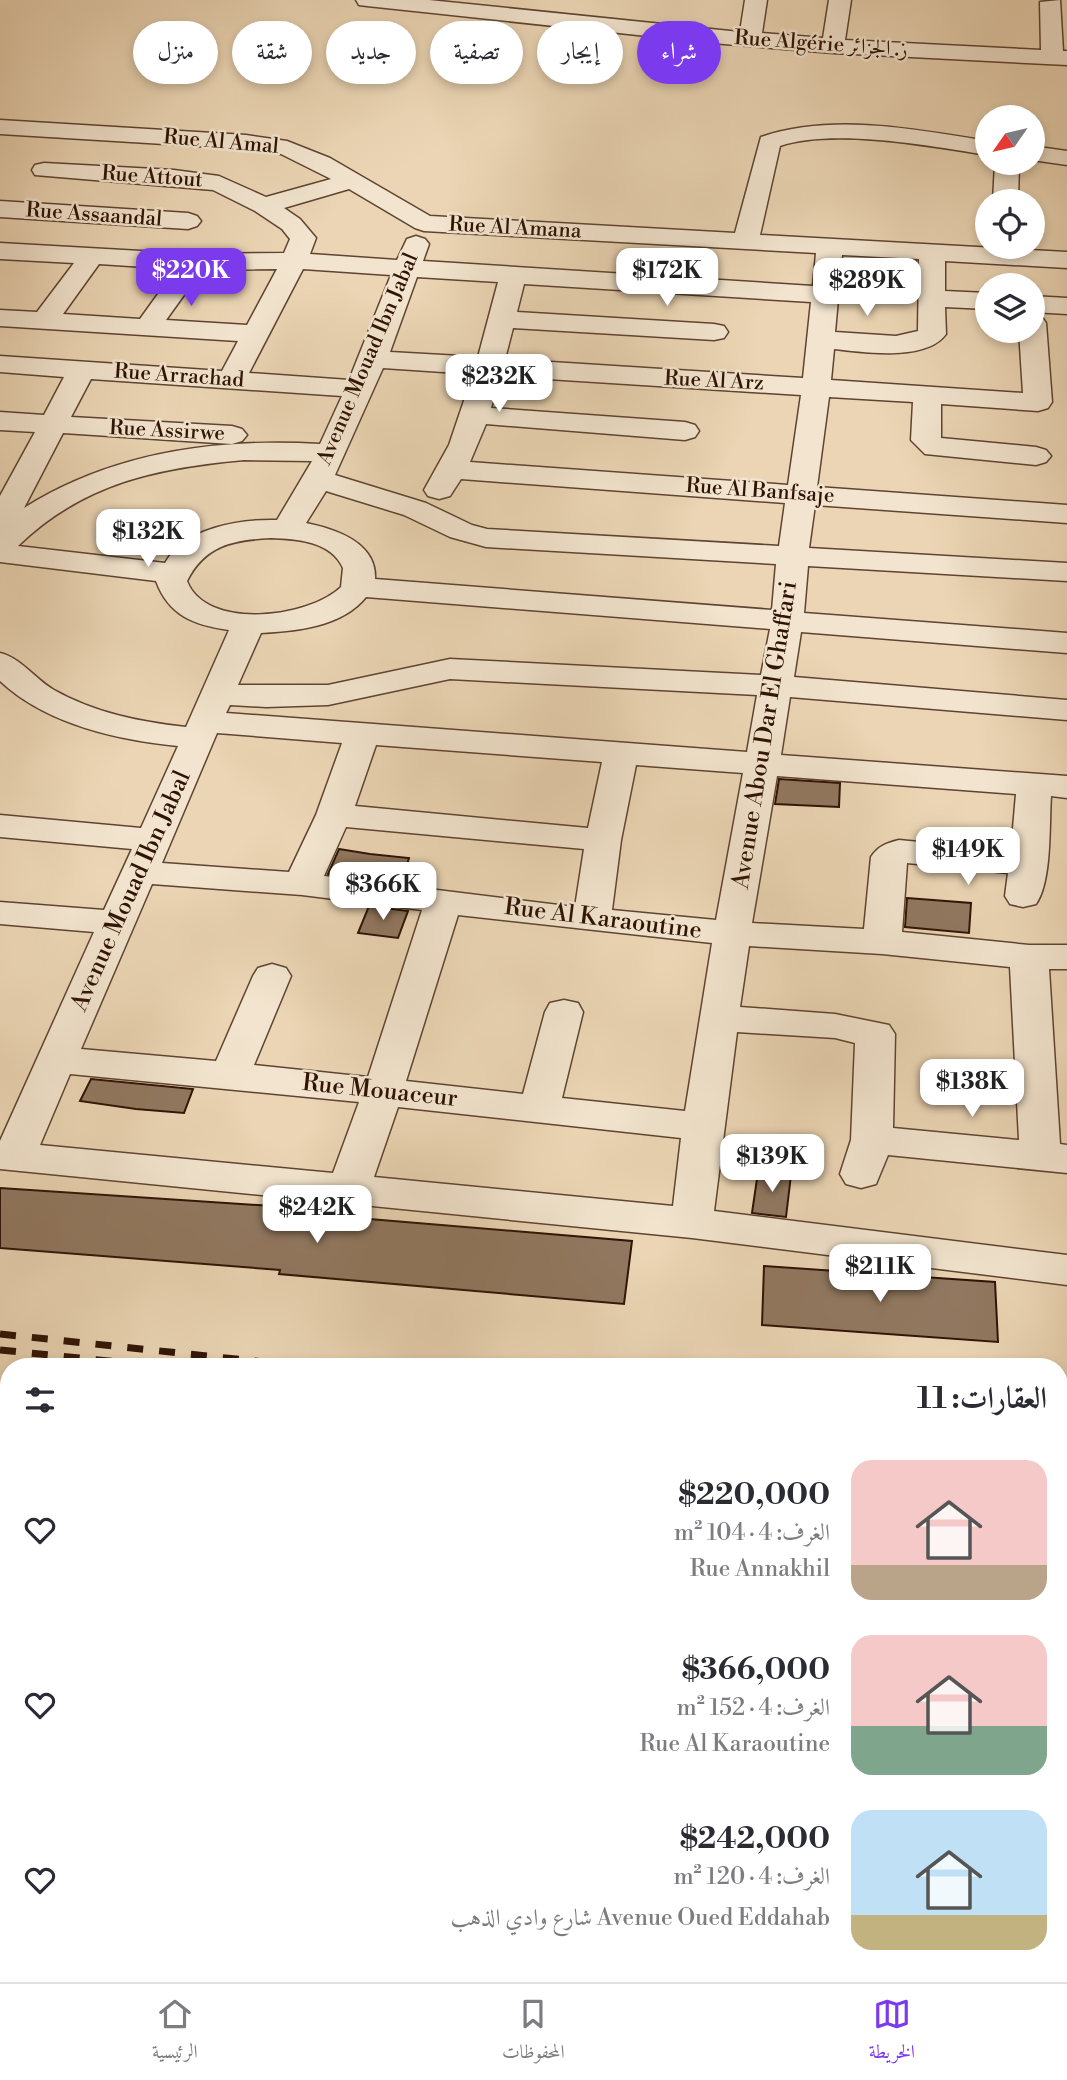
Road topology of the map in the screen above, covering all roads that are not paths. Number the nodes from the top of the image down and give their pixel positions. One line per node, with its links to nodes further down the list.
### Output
1 (367, 0): 5 (street, Rue Algérie ز. الجزائر)
2 (756, 0): 6 (street)
3 (840, 0): 7 (street)
4 (1049, 2): 8 (street)
5 (543, 9): 6 (street, Rue Algérie ز. الجزائر)
6 (750, 39): 7 (street, Rue Algérie ز. الجزائر)
7 (833, 47): 8 (street, Rue Algérie ز. الجزائر)
8 (1059, 58)
9 (0, 127): 10 (street, Rue Al Amal)
10 (69, 131): 14 (street); 16 (street, Rue Al Amal)
11 (975, 147): 22 (street)
12 (1045, 155): 13 (street)
13 (1067, 158)
14 (44, 170): 15 (street, Rue Attout); 18 (street)
15 (204, 180): 17 (street, Rue Attout); 19 (street)
16 (351, 181): 17 (street); 20 (street, Rue Al Amal)
17 (264, 206): 31 (street, Rue Attout)
18 (12, 209): 19 (street, Rue Assaandal); 24 (street)
19 (188, 221): 29 (street)
20 (424, 223): 21 (street, Rue Al Amana); 33 (street, Avenue Mouad Ibn Jabal)
21 (629, 234): 22 (street, Rue Al Amana); 35 (street)
22 (746, 241): 23 (street, Rue Al Amana)
23 (831, 246): 26 (street, Rue Al Amana); 37 (street, Avenue Abou Dar El Ghaffari)
24 (0, 251): 27 (street)
25 (975, 251): 26 (street, Rue Al Amana)
26 (932, 252): 38 (street)
27 (92, 256): 29 (street); 44 (street)
28 (1045, 257): 30 (street, Rue Al Amana)
29 (160, 259): 32 (street)
30 (1067, 260)
31 (294, 261): 32 (street); 33 (street); 48 (street)
32 (194, 262): 46 (street)
33 (407, 268): 34 (street); 51 (street, Avenue Mouad Ibn Jabal)
34 (513, 275): 35 (street); 43 (street)
35 (618, 281): 36 (street)
36 (723, 287): 37 (street); 47 (street)
37 (825, 295): 49 (street, Avenue Abou Dar El Ghaffari)
38 (932, 298): 39 (street); 49 (street)
39 (975, 300)
40 (1045, 305): 41 (street)
41 (1067, 306)
42 (0, 318): 44 (street)
43 (500, 319): 47 (street); 53 (street)
44 (45, 320): 45 (street)
45 (80, 322): 46 (street); 54 (street)
46 (149, 326): 48 (street)
47 (714, 332): 58 (street)
48 (257, 334): 57 (street)
49 (820, 339): 59 (street, Avenue Abou Dar El Ghaffari)
50 (1033, 343): 62 (street)
51 (373, 359): 53 (street, Rue Al Arz); 60 (street, Avenue Mouad Ibn Jabal)
52 (0, 364): 54 (street, Rue Arrachad)
53 (488, 367): 56 (street, Rue Al Arz); 64 (street)
54 (52, 368): 55 (street, Rue Arrachad)
55 (82, 370): 57 (street, Rue Arrachad); 66 (street)
56 (593, 374): 58 (street, Rue Al Arz); 67 (street)
57 (232, 379): 60 (street, Rue Arrachad)
58 (703, 381): 59 (street, Rue Al Arz)
59 (816, 387): 61 (street, Rue Al Arz); 71 (street, Avenue Abou Dar El Ghaffari)
60 (357, 389): 69 (street, Avenue Mouad Ibn Jabal)
61 (927, 394): 62 (street, Rue Al Arz); 73 (street)
62 (1037, 394): 63 (street, Rue Al Arz)
63 (1067, 404)
64 (474, 415): 67 (street); 70 (street)
65 (0, 421): 66 (street, Rue Assirwe)
66 (54, 424): 69 (street, Rue Assirwe); 75 (street)
67 (580, 424): 68 (street)
68 (685, 431)
69 (327, 458): 72 (street); 76 (street, Avenue Mouad Ibn Jabal); 77 (street)
70 (453, 470): 71 (street, Rue Al Banfsaje); 72 (street)
71 (803, 494): 73 (street, Rue Al Banfsaje); 79 (street, Avenue Abou Dar El Ghaffari)
72 (415, 509): 79 (street)
73 (1037, 512): 74 (street, Rue Al Banfsaje)
74 (1067, 514)
75 (0, 524)
76 (286, 530): 81 (street); 82 (street)
77 (0, 546)
78 (0, 553): 81 (street)
79 (793, 554): 80 (street); 83 (street, Avenue Abou Dar El Ghaffari)
80 (1067, 572)
81 (174, 574): 84 (street)
82 (356, 587): 83 (street); 84 (street)
83 (787, 622): 85 (street); 87 (street, Avenue Abou Dar El Ghaffari)
84 (247, 625): 89 (street, Avenue Mouad Ibn Jabal)
85 (1067, 643)
86 (0, 663): 89 (street)
87 (776, 686): 88 (street); 89 (street); 92 (street, Avenue Abou Dar El Ghaffari)
88 (1067, 710)
89 (206, 718): 90 (street); 97 (street, Avenue Mouad Ibn Jabal)
90 (363, 733): 91 (street); 94 (street)
91 (621, 752): 92 (street); 96 (street)
92 (762, 766): 93 (street); 103 (street, Avenue Abou Dar El Ghaffari)
93 (1050, 786): 104 (street)
94 (334, 815): 96 (street); 98 (street)
95 (0, 826): 97 (street, Rue Al Karaoutine)
96 (603, 840): 101 (street)
97 (146, 856): 98 (street, Rue Al Karaoutine); 102 (street, Avenue Mouad Ibn Jabal)
98 (302, 884): 99 (street, Rue Al Karaoutine)
99 (444, 900): 101 (street, Rue Al Karaoutine); 111 (street)
100 (0, 913): 102 (street)
101 (592, 920): 103 (street, Rue Al Karaoutine)
102 (117, 922): 109 (street, Avenue Mouad Ibn Jabal)
103 (732, 933): 104 (street, Rue Al Karaoutine); 108 (street, Avenue Abou Dar El Ghaffari)
104 (882, 942): 105 (street, Rue Al Karaoutine)
105 (1048, 957): 115 (street)
106 (272, 976): 110 (street)
107 (564, 1012): 112 (street)
108 (719, 1018): 113 (street, Avenue Abou Dar El Ghaffari); 115 (street)
109 (57, 1059): 110 (street, Rue Mouaceur); 114 (street, Avenue Mouad Ibn Jabal)
110 (230, 1075): 111 (street, Rue Mouaceur)
111 (383, 1092): 112 (street, Rue Mouaceur); 116 (street)
112 (539, 1108): 113 (street, Rue Mouaceur)
113 (703, 1127): 117 (street, Avenue Abou Dar El Ghaffari)
114 (7, 1156): 116 (street)
115 (1054, 1158)
116 (349, 1188): 117 (street)
117 (692, 1223): 118 (street)
118 (1067, 1270)

